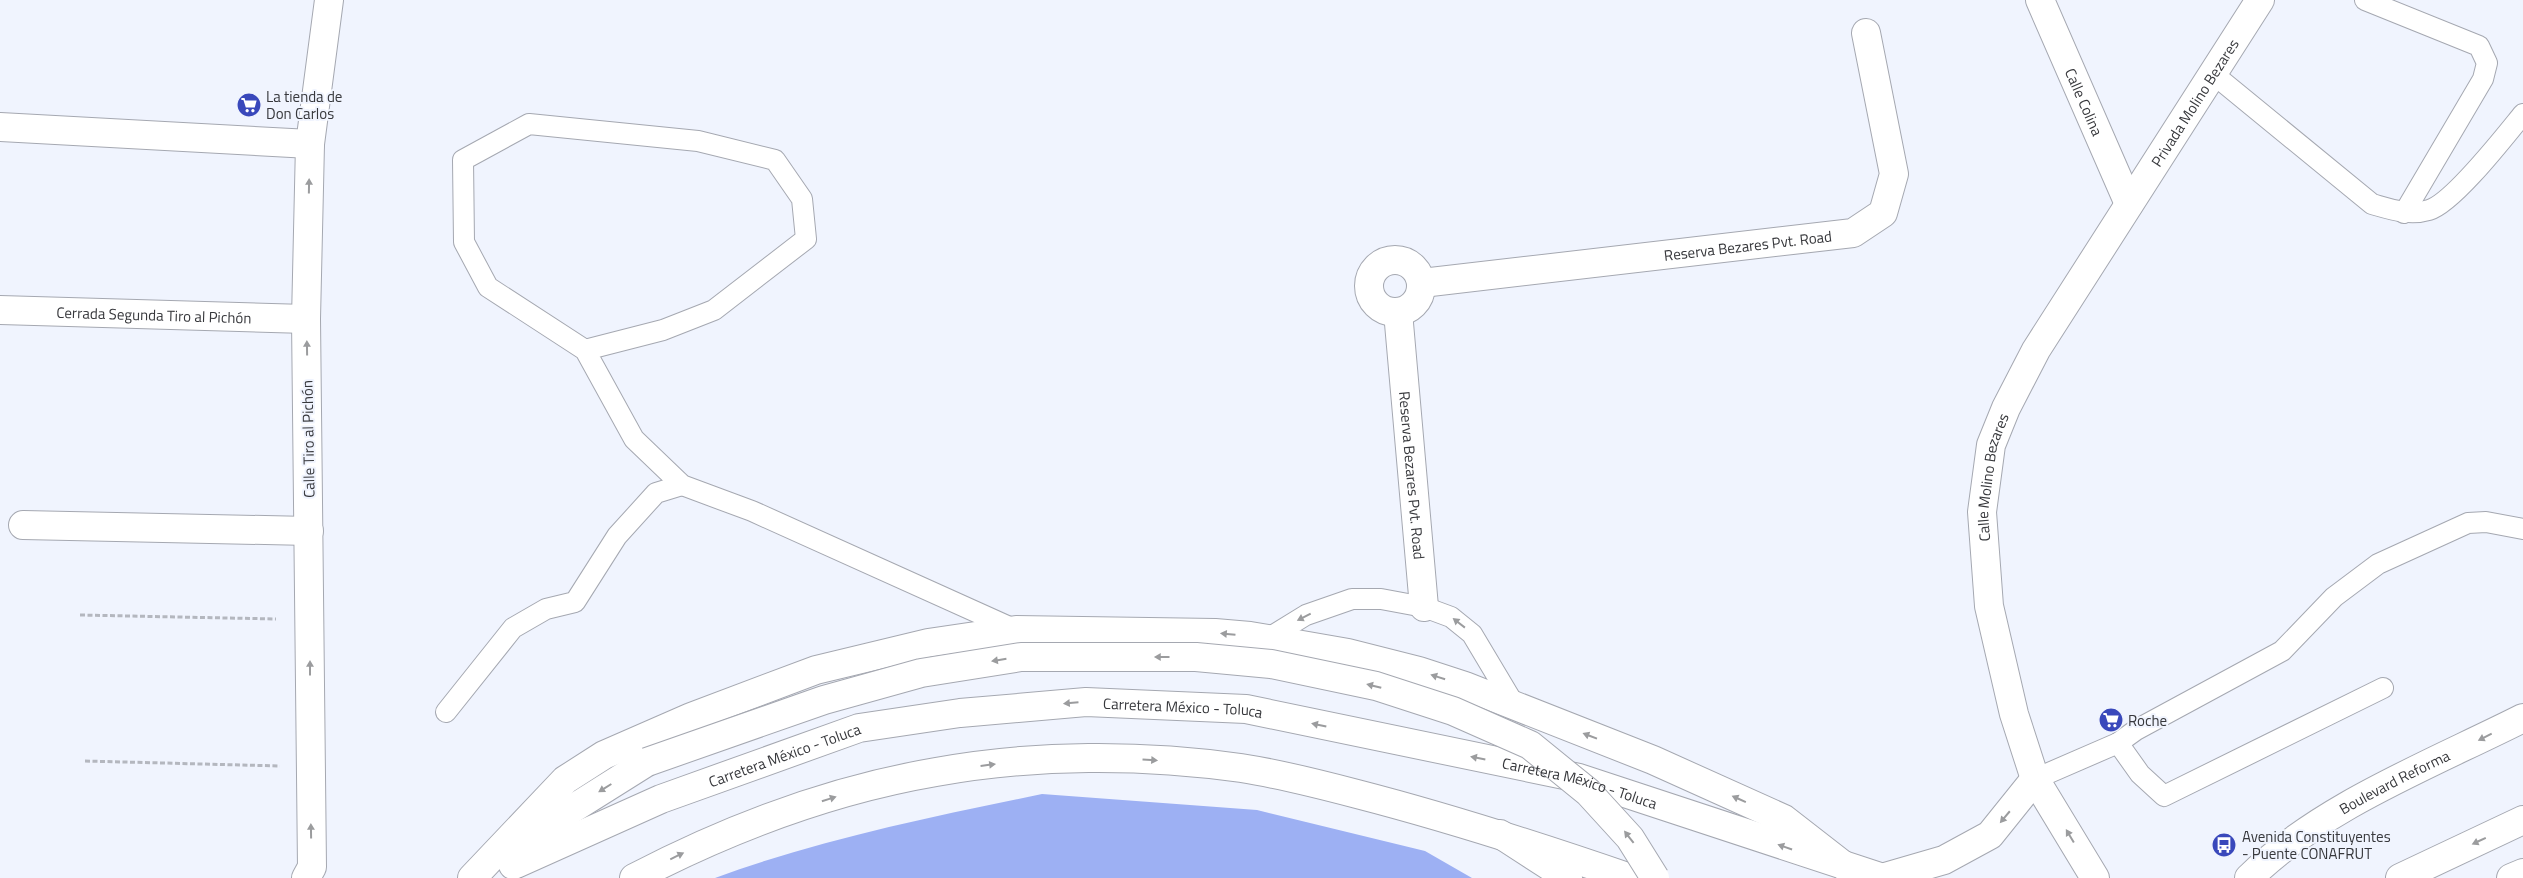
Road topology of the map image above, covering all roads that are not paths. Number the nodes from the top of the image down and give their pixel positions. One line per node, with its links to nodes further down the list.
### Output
1 (329, 0): 9 (main road, Calle Tiro al Pichón)
2 (2040, 0): 10 (main road, Calle Colina)
3 (2260, 0): 6 (main road, Privada Molino Bezares)
4 (2365, 0): 11 (lane)
5 (1866, 33): 12 (main road, Reserva Bezares Pvt. Road)
6 (2212, 73): 10 (main road, Privada Molino Bezares); 11 (lane)
7 (2523, 114): 11 (lane)
8 (0, 127): 9 (main road)
9 (310, 144): 15 (main road, Calle Tiro al Pichón, one-way to 9)
10 (2129, 204): 29 (main road, Calle Molino Bezares)
11 (2404, 213)
12 (1422, 283): 14 (main road); 14 (main road)
13 (0, 310): 15 (main road, Cerrada Segunda Tiro al Pichón)
14 (1398, 312): 21 (main road, Reserva Bezares Pvt. Road)
15 (306, 319): 20 (main road, Calle Tiro al Pichón, one-way to 15)
16 (585, 350): 16 (lane); 17 (lane)
17 (682, 485): 22 (lane); 26 (lane)
18 (24, 525): 20 (main road)
19 (2523, 529): 28 (lane)
20 (309, 531): 35 (main road, Calle Tiro al Pichón, one-way to 20)
21 (1424, 607): 23 (lane, one-way to 23); 25 (lane, one-way to 21)
22 (1016, 630): 23 (main road, one-way to 22); 36 (main road)
23 (1267, 639): 25 (main road, one-way to 23)
24 (2383, 688): 28 (lane)
25 (1515, 706): 32 (main road, one-way to 25)
26 (446, 712)
27 (2523, 718): 43 (main road, Boulevard Reforma, one-way to 43)
28 (2118, 742): 29 (lane)
29 (2035, 779): 41 (main road, one-way to 41); 42 (main road, Calle Molino Bezares, one-way to 29)
30 (2523, 820): 44 (main road, one-way to 44)
31 (1500, 834): 37 (main road, one-way to 31); 38 (main road); 39 (main road)
32 (1848, 868): 33 (main road, Carretera México - Toluca, one-way to 33); 41 (main road, Carretera México - Toluca)
33 (502, 872): 40 (main road, one-way to 33, bridge)
34 (2523, 873): 45 (main road)
35 (306, 878)
36 (472, 878)
37 (634, 878)
38 (1568, 878)
39 (1630, 878)
40 (1655, 878)
41 (1883, 878)
42 (2095, 878)
43 (2249, 878)
44 (2400, 878)
45 (2512, 878)

